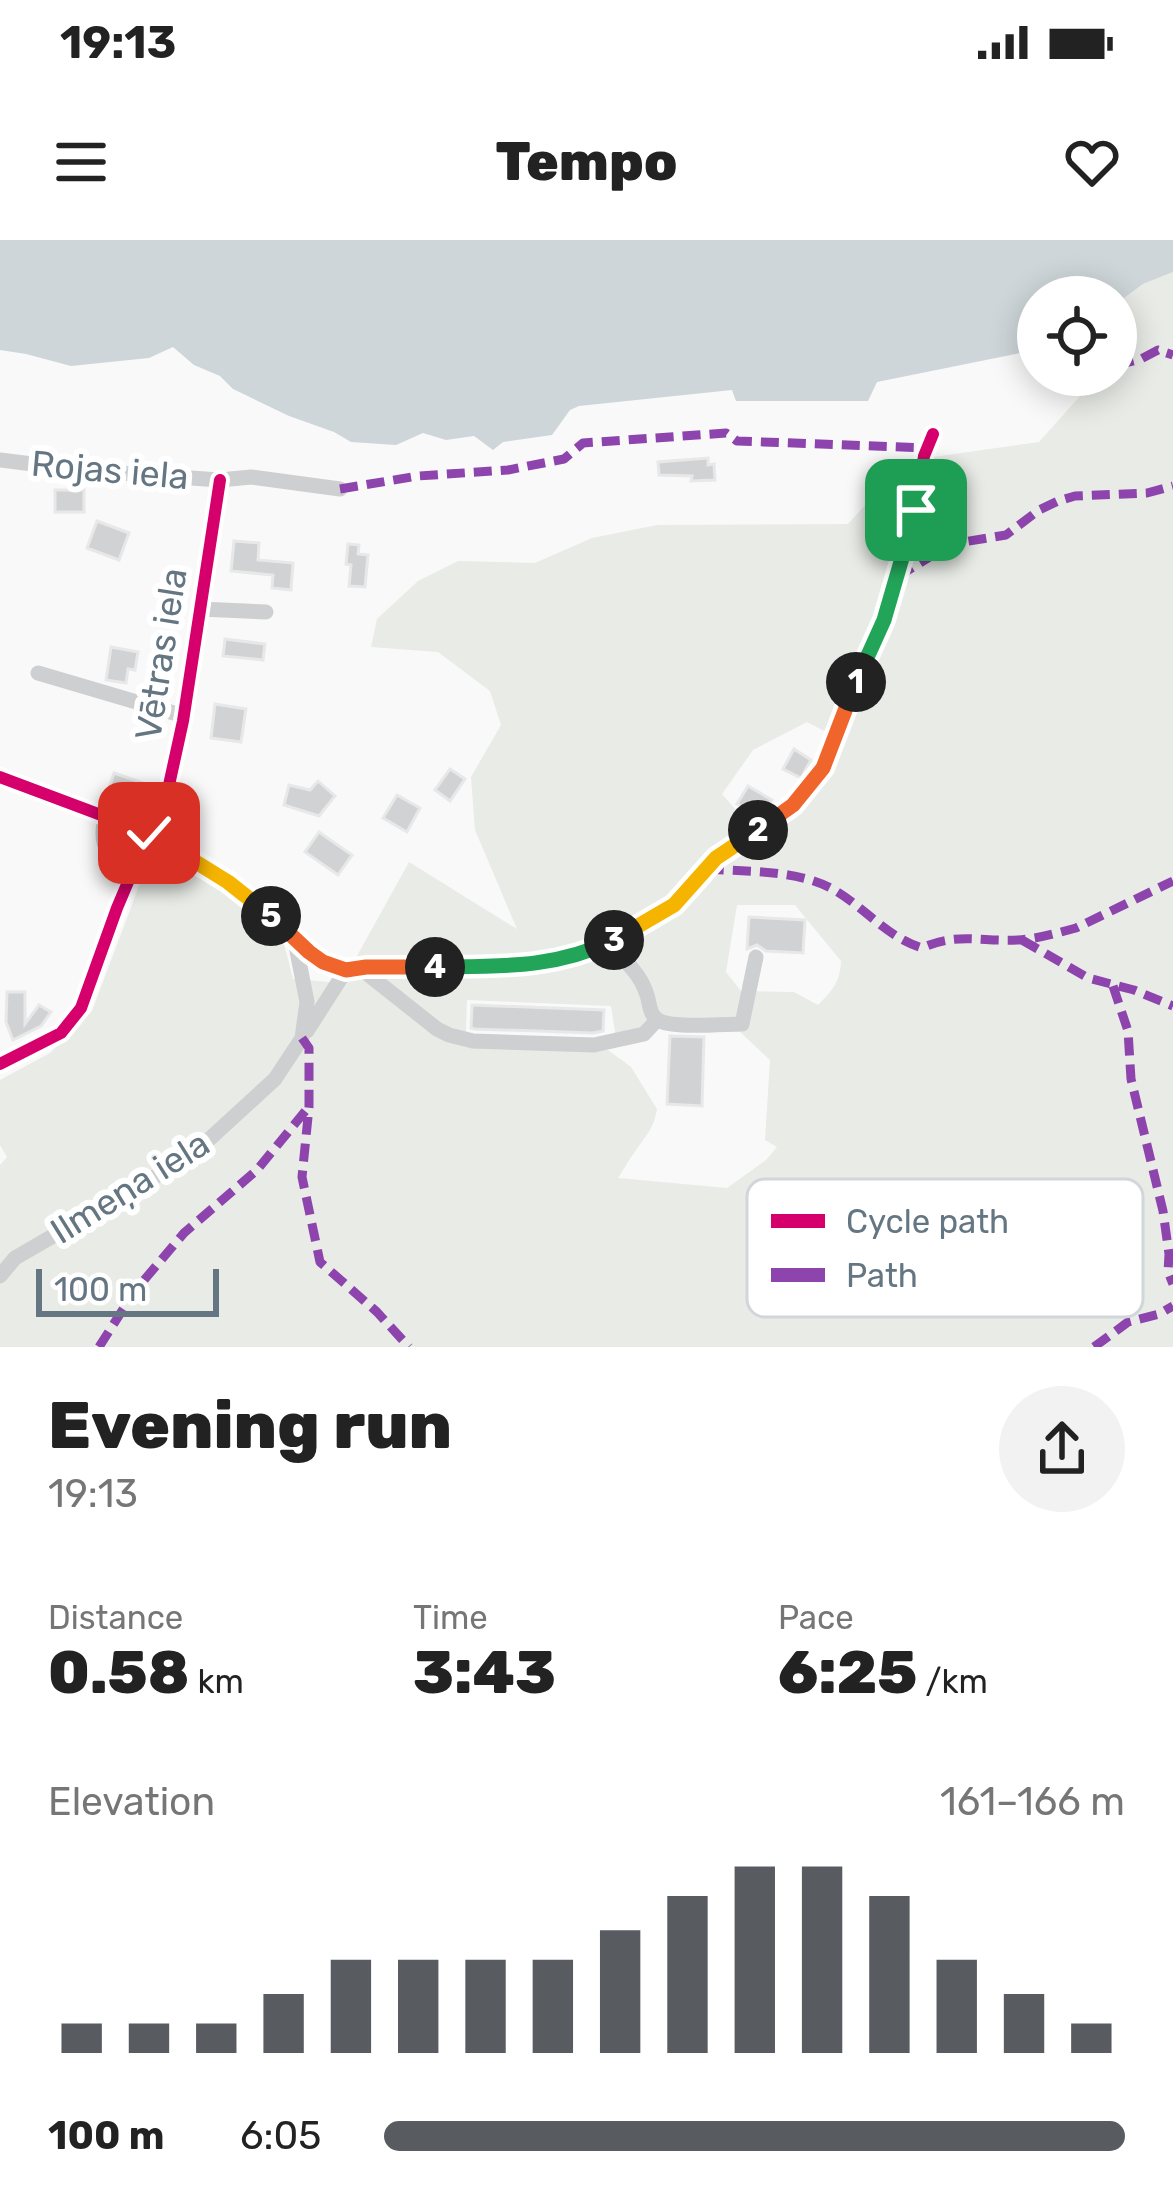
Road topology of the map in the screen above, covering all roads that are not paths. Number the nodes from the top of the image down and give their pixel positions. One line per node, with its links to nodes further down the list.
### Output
1 (933, 434): 14 (street)
2 (0, 460): 3 (street, Rojas iela)
3 (220, 480): 4 (street, Rojas iela); 5 (street, Vētras iela)
4 (340, 489)
5 (200, 609): 6 (street); 8 (street, Vētras iela)
6 (266, 612)
7 (38, 673): 8 (street)
8 (184, 716): 11 (street, Vētras iela)
9 (0, 777): 10 (street)
10 (105, 818): 11 (street); 12 (street)
11 (149, 833): 12 (street, Vētras iela); 13 (street)
12 (134, 869): 19 (street, Vētras iela)
13 (295, 938): 16 (street); 18 (street)
14 (607, 944): 16 (street); 17 (street)
15 (756, 957): 17 (street)
16 (353, 969): 17 (street); 18 (street, Ilmeņa iela)
17 (656, 1020)
18 (302, 1038): 20 (street, Ilmeņa iela)
19 (0, 1064)
20 (0, 1276)

